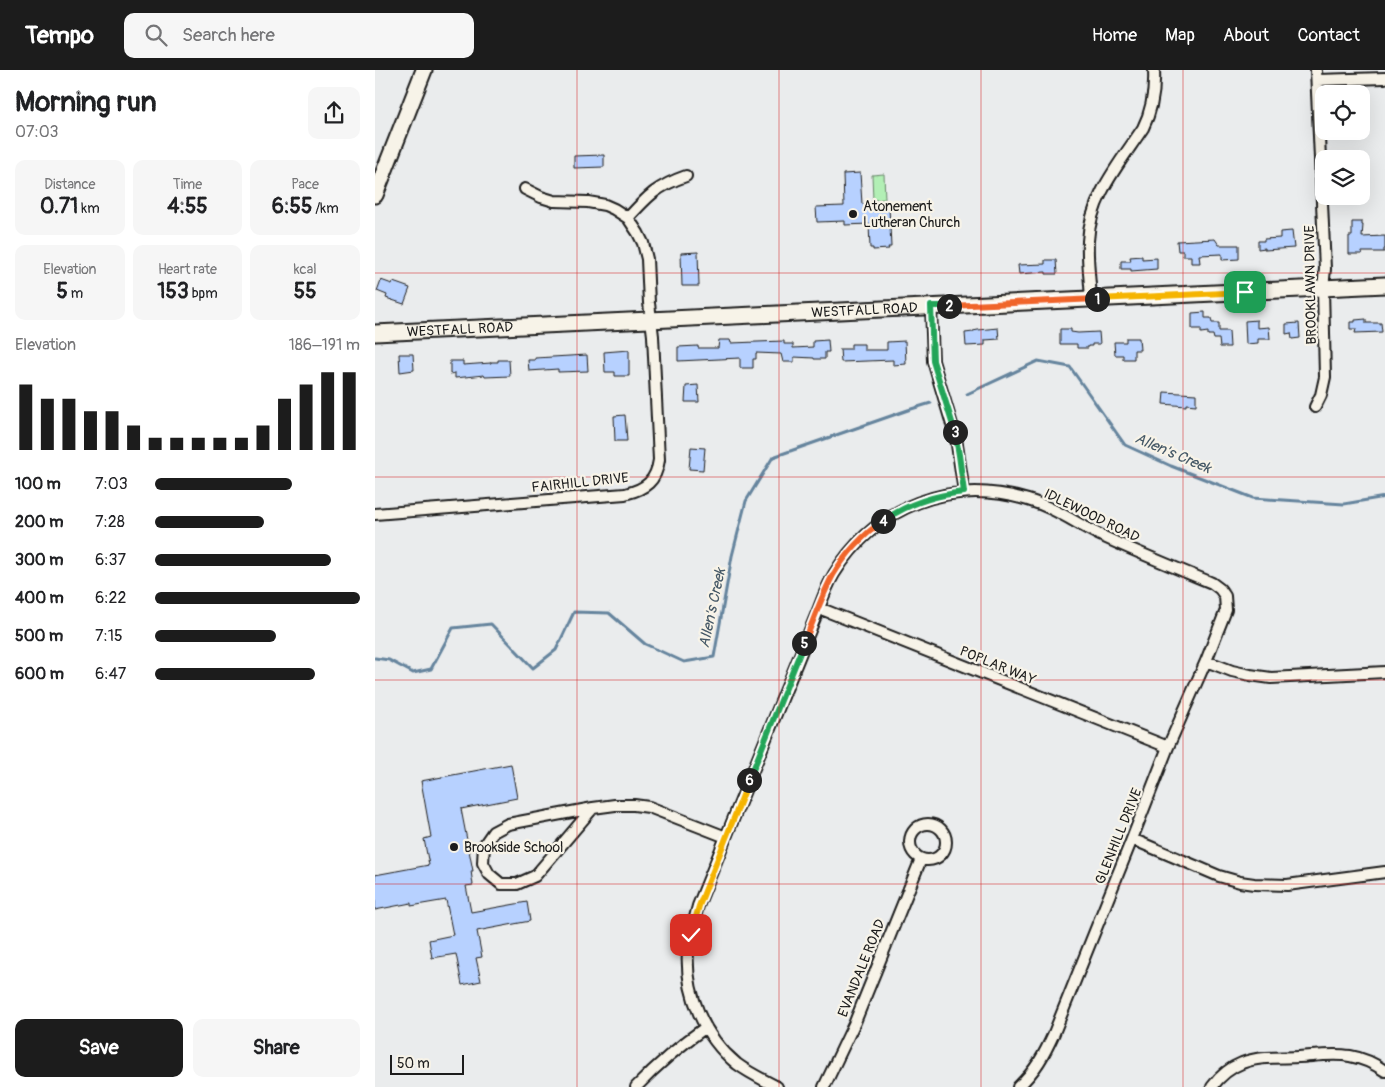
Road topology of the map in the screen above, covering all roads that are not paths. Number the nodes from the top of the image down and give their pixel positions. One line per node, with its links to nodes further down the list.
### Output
1 (424, 70): 7 (street)
2 (1154, 70): 11 (street)
3 (1316, 75): 4 (street); 10 (street, BROOKLAWN DRIVE)
4 (1385, 78)
5 (686, 176): 8 (street)
6 (525, 189): 8 (street)
7 (375, 195)
8 (628, 218): 13 (street, FAIRHILL DRIVE)
9 (1385, 285): 10 (street, WESTFALL ROAD)
10 (1323, 288): 11 (street, WESTFALL ROAD); 15 (street, BROOKLAWN DRIVE)
11 (1091, 299): 12 (street, WESTFALL ROAD)
12 (931, 306): 13 (street, WESTFALL ROAD); 16 (street)
13 (651, 319): 14 (street, WESTFALL ROAD); 17 (street, FAIRHILL DRIVE)
14 (375, 333)
15 (1315, 407)
16 (964, 492): 18 (street, IDLEWOOD ROAD); 19 (street, IDLEWOOD ROAD)
17 (375, 514)
18 (1220, 589): 20 (street, GLENHILL DRIVE)
19 (819, 608): 22 (street, POPLAR WAY); 24 (street, IDLEWOOD ROAD)
20 (1206, 660): 21 (street); 22 (street, GLENHILL DRIVE)
21 (1384, 670)
22 (1168, 747): 25 (street, GLENHILL DRIVE)
23 (593, 808): 23 (street); 24 (street)
24 (726, 837): 28 (street, IDLEWOOD ROAD)
25 (1132, 839): 27 (street); 33 (street, GLENHILL DRIVE)
26 (921, 859): 32 (street, EVANDALE ROAD)
27 (1385, 872)
28 (706, 1027): 30 (street); 31 (street, IDLEWOOD ROAD)
29 (1385, 1071): 34 (street)
30 (636, 1087)
31 (777, 1087)
32 (824, 1087)
33 (1018, 1087)
34 (1212, 1087)

